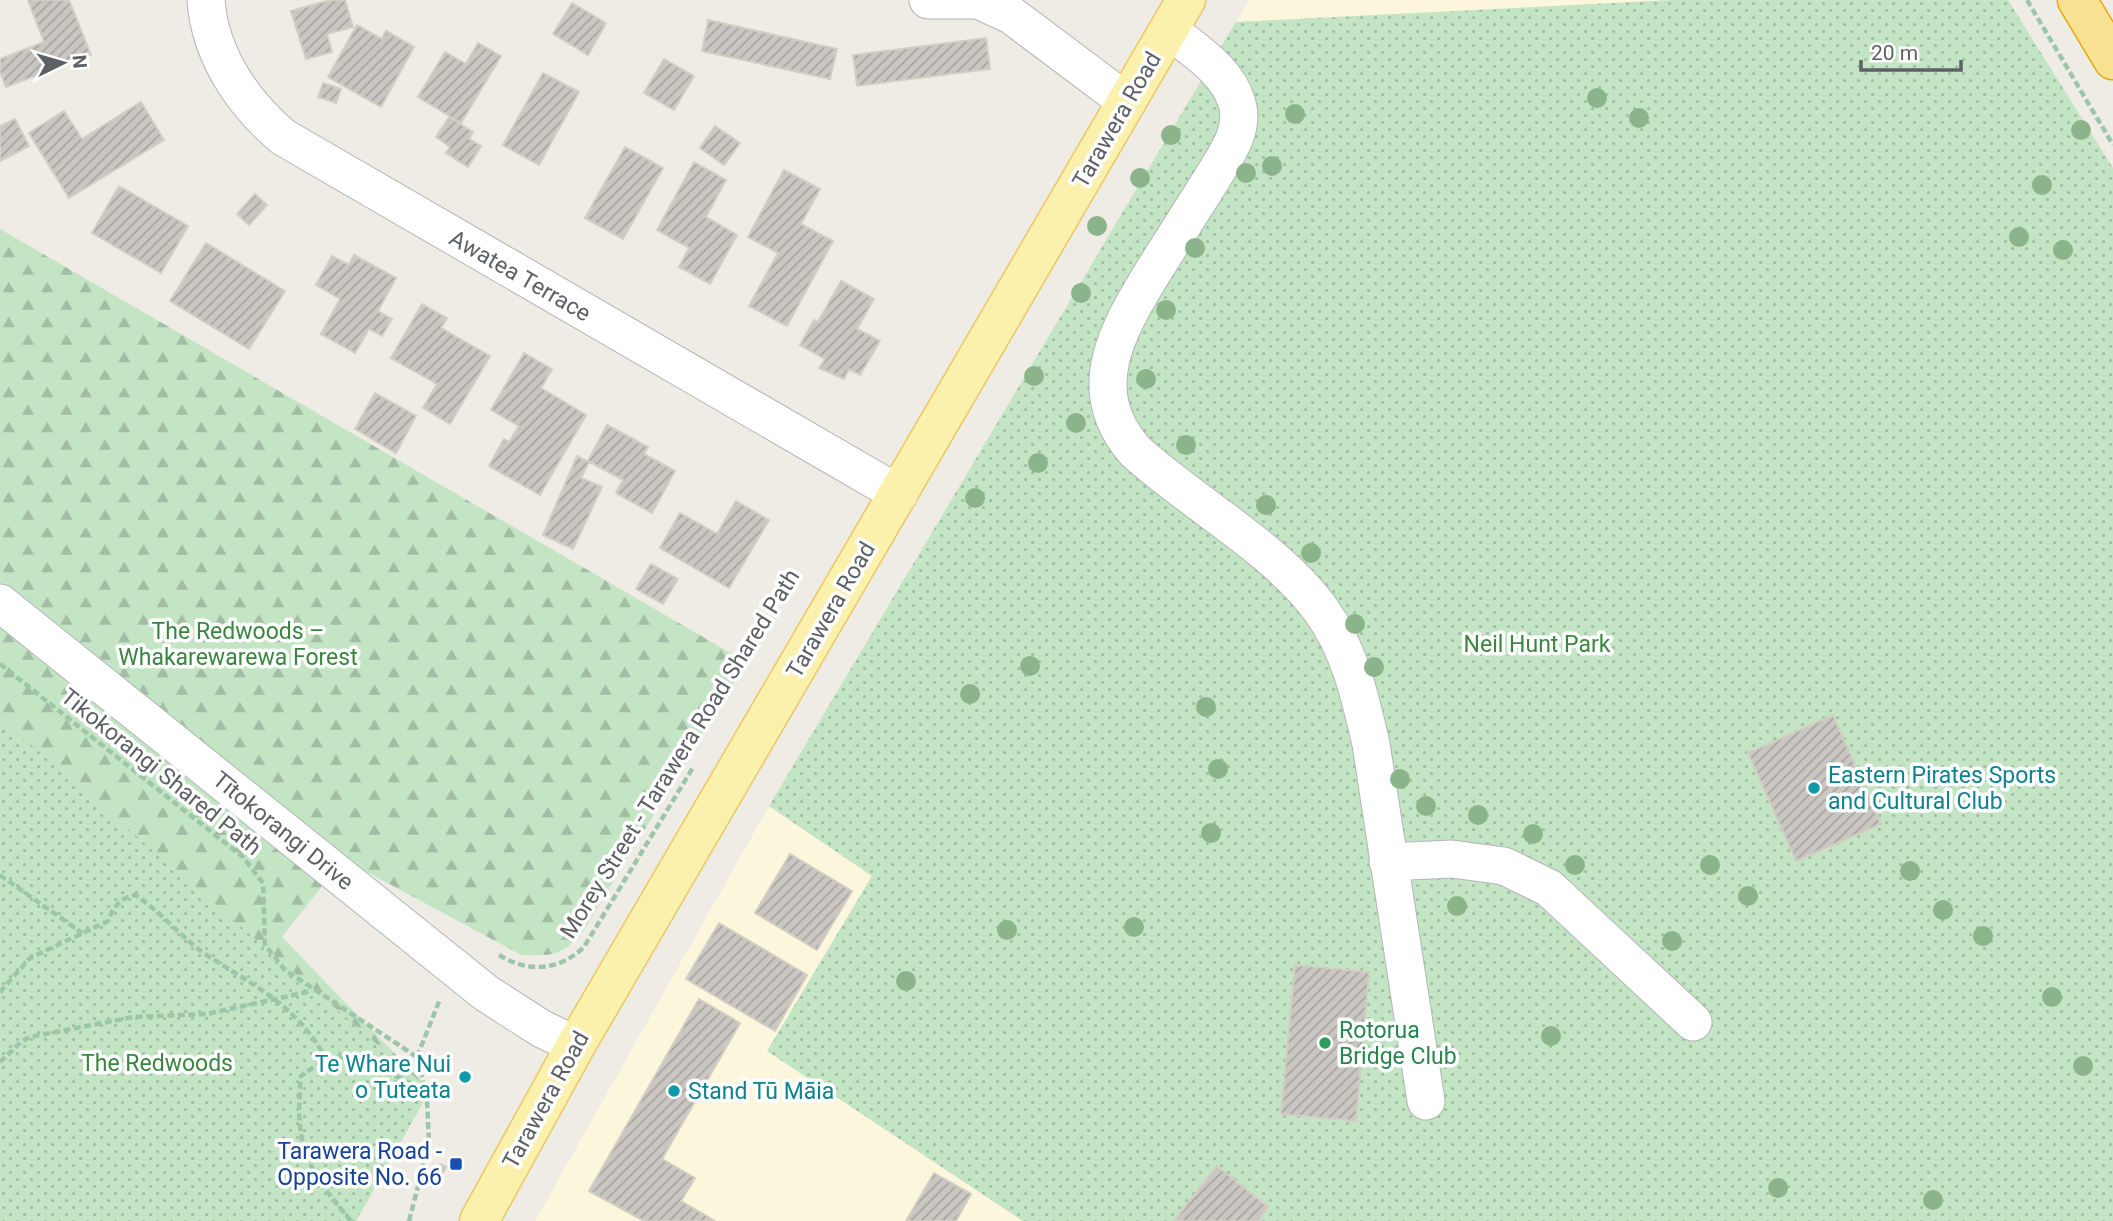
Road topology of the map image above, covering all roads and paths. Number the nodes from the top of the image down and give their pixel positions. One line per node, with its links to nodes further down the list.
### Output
1 (206, 0): 9 (street, Awatea Terrace)
2 (928, 0): 7 (street)
3 (2027, 0): 8 (path)
4 (2077, 0): 6 (highway)
5 (1178, 15): 7 (main road, Tarawera Road); 13 (street)
6 (2113, 60)
7 (1127, 102): 9 (main road, Tarawera Road)
8 (2113, 145)
9 (899, 494): 22 (main road, Tarawera Road)
10 (0, 603): 22 (street, Tītokorangi Drive)
11 (0, 664): 17 (path, Tikokorangi Shared Path)
12 (701, 755): 16 (path, Morey Street - Tarawera Road Shared Path)
13 (1388, 862): 21 (street); 27 (street)
14 (0, 875): 15 (path)
15 (82, 933): 19 (path); 20 (path)
16 (491, 950)
17 (313, 991): 20 (path); 23 (path, Tikokorangi Shared Path)
18 (445, 991): 23 (path)
19 (0, 992)
20 (276, 998): 24 (path); 25 (path)
21 (1693, 1022)
22 (576, 1045): 30 (main road, Tarawera Road)
23 (417, 1057): 29 (path)
24 (327, 1060): 26 (path); 28 (path)
25 (0, 1062)
26 (423, 1091)
27 (1426, 1101)
28 (351, 1221)
29 (409, 1221)
30 (479, 1221)

